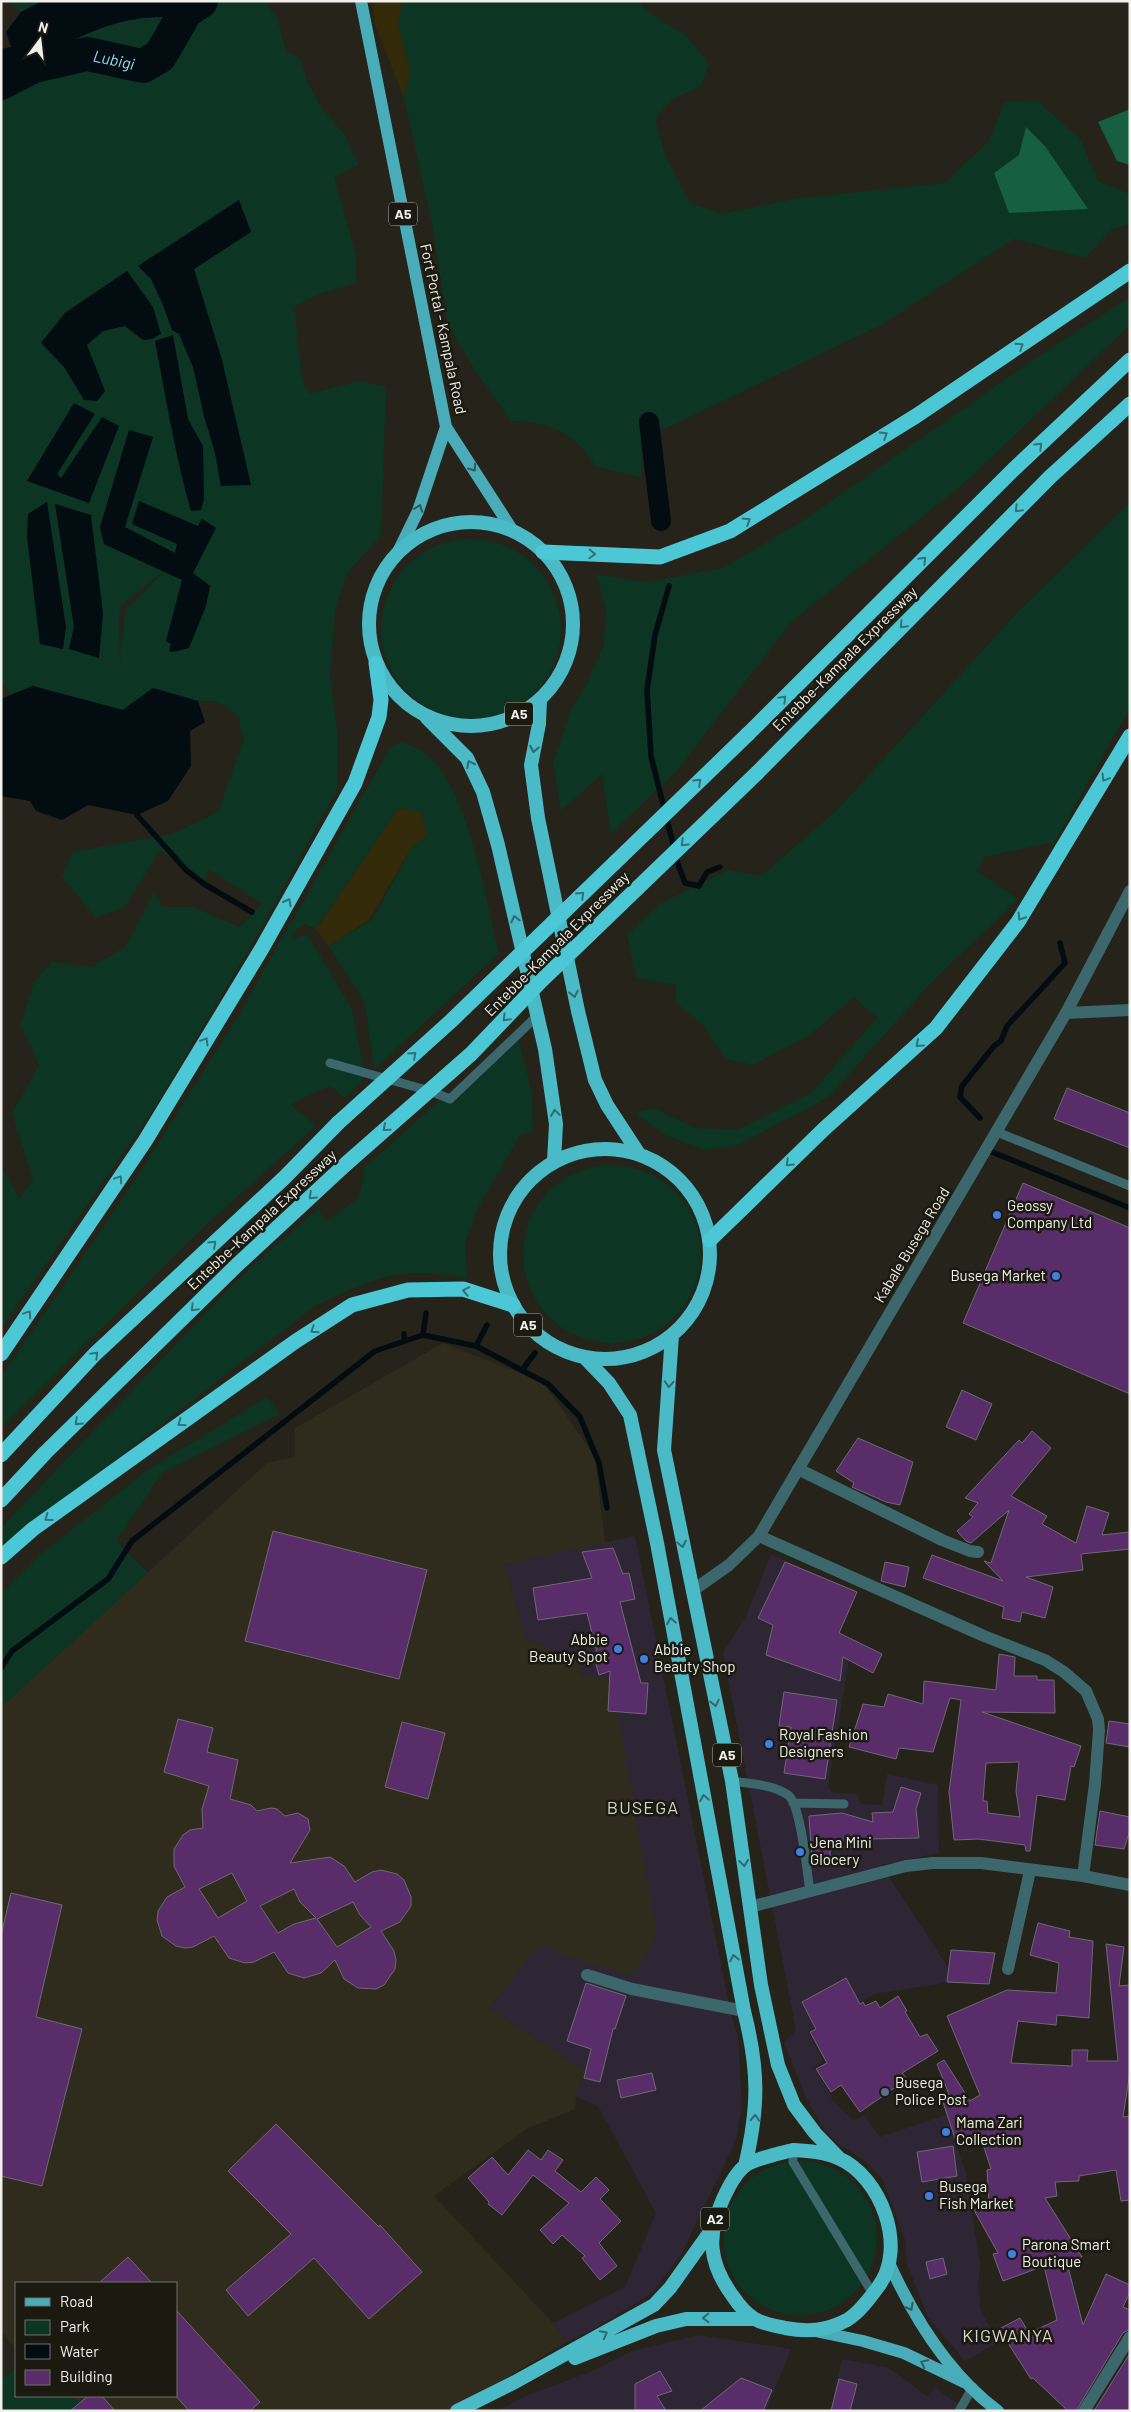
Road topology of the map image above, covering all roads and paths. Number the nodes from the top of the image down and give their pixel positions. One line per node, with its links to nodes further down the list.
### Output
1 (361, 1): 5 (main road, Fort Portal - Kampala Road / A5)
2 (1130, 271): 8 (highway, one-way to 2)
3 (1130, 360): 27 (highway, Entebbe–Kampala Expressway, one-way to 3, bridge)
4 (1130, 404): 29 (highway, Entebbe–Kampala Expressway, one-way to 29, bridge)
5 (446, 427): 6 (main road, A5, one-way to 6); 7 (main road, A5, one-way to 5)
6 (512, 531): 7 (highway, A5); 8 (highway, A5)
7 (398, 552): 9 (highway, A5)
8 (543, 552): 10 (highway, A5)
9 (376, 663): 11 (highway, A5); 25 (highway, one-way to 9)
10 (540, 700): 11 (highway, A5); 19 (highway, A5, one-way to 19)
11 (422, 714): 16 (highway, A5, one-way to 11)
12 (1130, 736): 22 (highway, one-way to 22)
13 (1130, 891): 15 (street, Kabale Busega Road)
14 (1130, 1010): 15 (street)
15 (1066, 1013): 18 (street, Kabale Busega Road)
16 (537, 1016): 17 (lane); 20 (highway, A5, one-way to 16)
17 (330, 1063)
18 (998, 1132): 21 (lane); 28 (street, Kabale Busega Road)
19 (639, 1154): 20 (highway, A5); 22 (highway, A5)
20 (554, 1161): 23 (highway, A5)
21 (1130, 1186)
22 (710, 1240): 24 (highway, A5)
23 (513, 1304): 26 (highway, A5); 32 (highway, one-way to 32)
24 (672, 1335): 26 (highway, A5); 33 (highway, A5, one-way to 33)
25 (1, 1354)
26 (584, 1356): 44 (highway, A5, one-way to 26)
27 (1, 1455)
28 (798, 1469): 30 (street, Kabale Busega Road); 31 (street)
29 (1, 1500)
30 (759, 1536): 33 (street, Kabale Busega Road); 38 (street)
31 (978, 1552)
32 (1, 1557)
33 (692, 1591): 34 (highway, A5, one-way to 34)
34 (732, 1781): 35 (lane); 41 (highway, A5, one-way to 41)
35 (793, 1803): 36 (lane); 40 (lane)
36 (844, 1804)
37 (1030, 1871): 38 (street); 40 (street); 42 (street)
38 (1082, 1876): 39 (street)
39 (1130, 1885)
40 (810, 1892): 41 (street)
41 (750, 1907): 46 (highway, A5)
42 (1008, 1969)
43 (587, 1975): 44 (street)
44 (744, 2011): 47 (highway, A5, one-way to 44)
45 (793, 2150): 46 (highway, A2); 47 (highway, A2); 50 (lane)
46 (839, 2158): 49 (highway, A2)
47 (746, 2166): 48 (highway, A2)
48 (712, 2228): 51 (highway, A2); 54 (highway, A2, one-way to 48)
49 (889, 2262): 50 (highway, A2); 55 (main road, A2, one-way to 55)
50 (873, 2294): 52 (highway, A2)
51 (755, 2319): 52 (highway, A2); 54 (highway, A2, one-way to 54)
52 (815, 2331): 55 (main road, A2, one-way to 52)
53 (1130, 2337): 59 (street)
54 (515, 2382): 56 (highway, A2)
55 (970, 2386): 57 (lane); 58 (main road, A2)
56 (457, 2411)
57 (959, 2411)
58 (998, 2411)
59 (1084, 2411)

